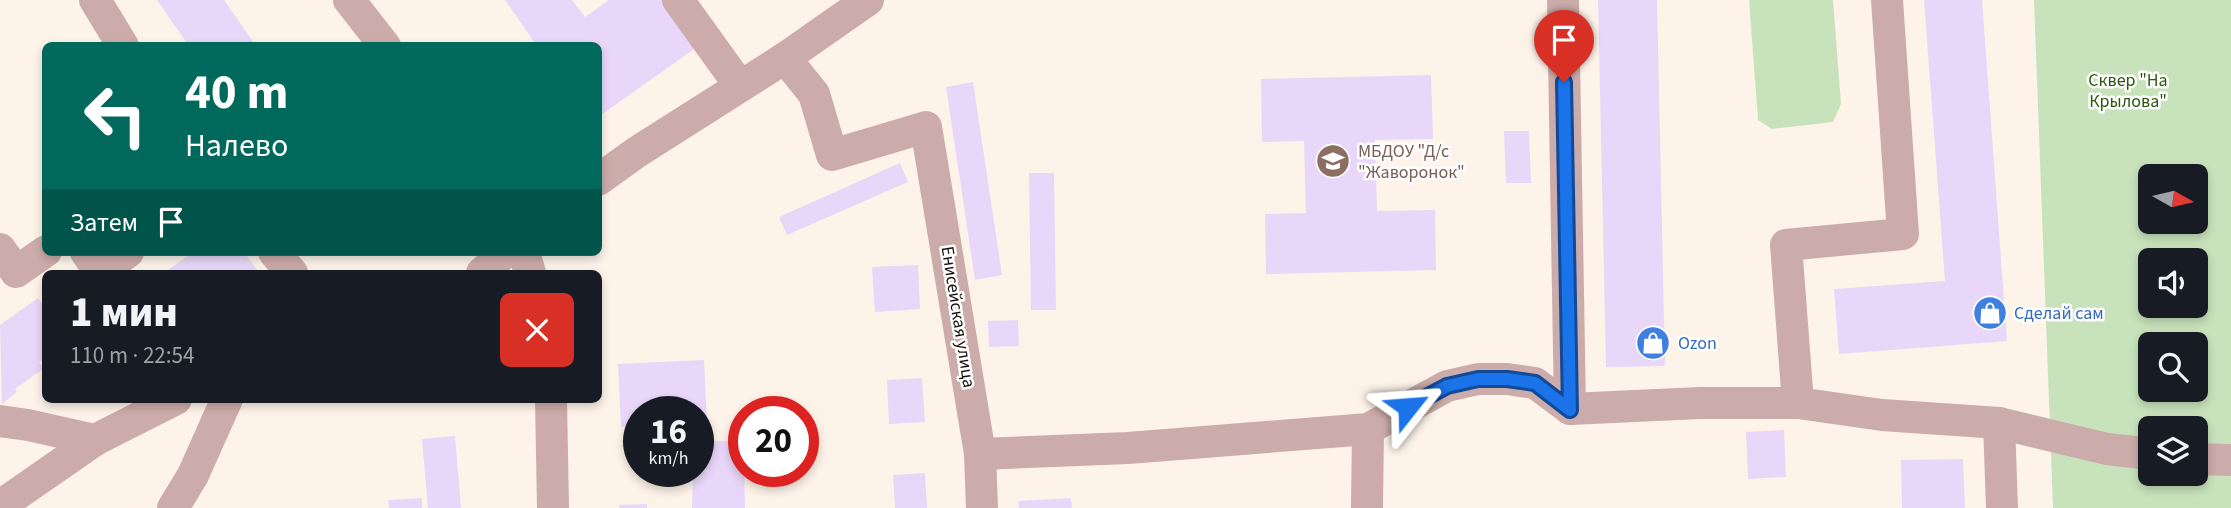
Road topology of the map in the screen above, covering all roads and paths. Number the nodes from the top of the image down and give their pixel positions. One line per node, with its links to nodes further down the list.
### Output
1 (95, 0): 7 (street)
2 (349, 0): 8 (street)
3 (678, 0): 10 (street)
4 (869, 0): 9 (street)
5 (1563, 0): 24 (street)
6 (1887, 0): 23 (street)
7 (121, 42)
8 (382, 42)
9 (785, 58): 10 (street); 30 (street, Енисейская улица)
10 (740, 86): 11 (street)
11 (602, 177)
12 (0, 249): 13 (street)
13 (42, 254)
14 (122, 256): 17 (street)
15 (277, 256): 18 (street)
16 (501, 256): 19 (street)
17 (103, 270)
18 (289, 270)
19 (485, 270)
20 (168, 403): 28 (street)
21 (225, 403): 34 (street)
22 (551, 403): 35 (street)
23 (1798, 403): 24 (street); 26 (street)
24 (1570, 410): 27 (street)
25 (0, 421): 28 (street)
26 (1999, 424): 29 (street); 38 (street)
27 (1368, 429): 30 (street); 37 (street)
28 (95, 440): 33 (street)
29 (2138, 453)
30 (980, 454): 36 (street, Енисейская улица)
31 (2208, 459): 32 (street)
32 (2231, 460)
33 (0, 506)
34 (173, 508)
35 (553, 508)
36 (982, 508)
37 (1367, 508)
38 (2002, 508)

